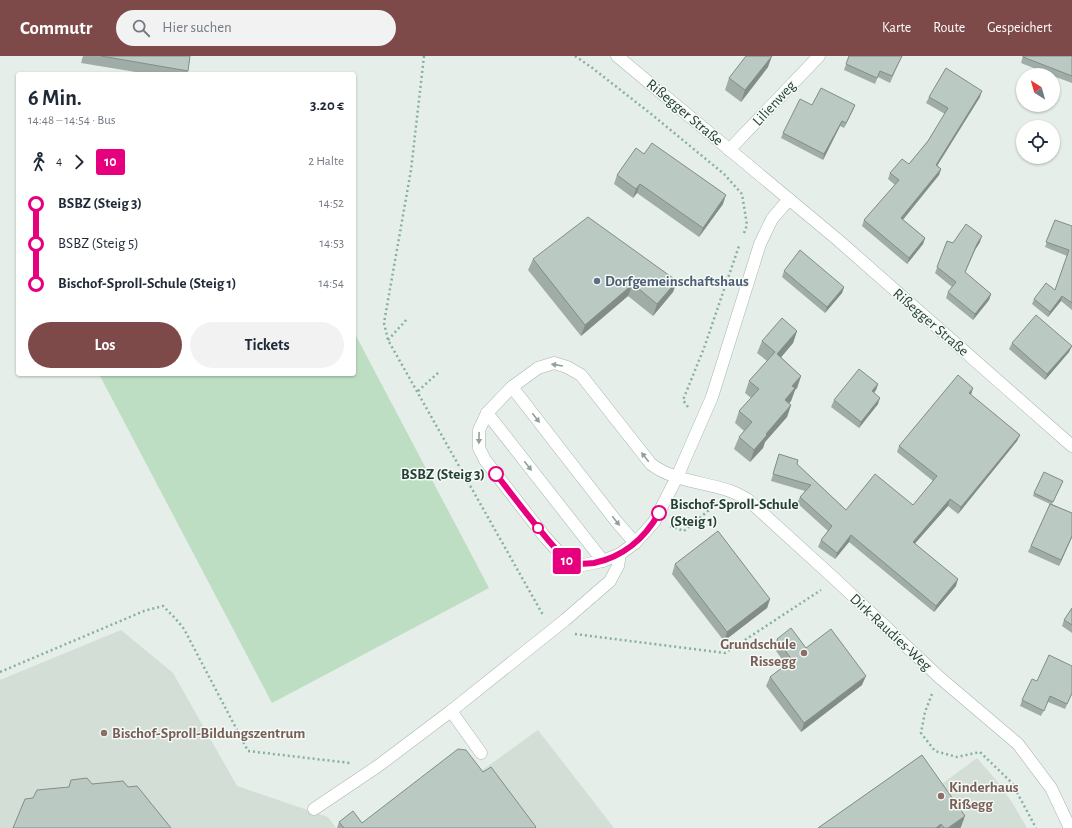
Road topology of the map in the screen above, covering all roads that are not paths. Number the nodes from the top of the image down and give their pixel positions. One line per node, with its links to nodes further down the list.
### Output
1 (617, 56): 3 (street, Rißegger Straße)
2 (819, 56): 3 (street, Lilienweg)
3 (729, 150): 4 (street, Rißegger Straße)
4 (790, 199): 7 (street, Rißegger Straße); 8 (street)
5 (512, 387): 6 (street, Dirk-Raudies-Weg); 8 (street, Dirk-Raudies-Weg, one-way to 5); 9 (street, one-way to 9)
6 (487, 413): 11 (street, one-way to 11); 11 (street, one-way to 11)
7 (1072, 446)
8 (677, 477): 9 (street); 15 (street, Dirk-Raudies-Weg)
9 (635, 543): 10 (street)
10 (620, 554): 11 (street); 12 (street)
11 (603, 561)
12 (451, 711): 13 (street); 14 (street)
13 (481, 753)
14 (314, 809)
15 (1070, 828)

